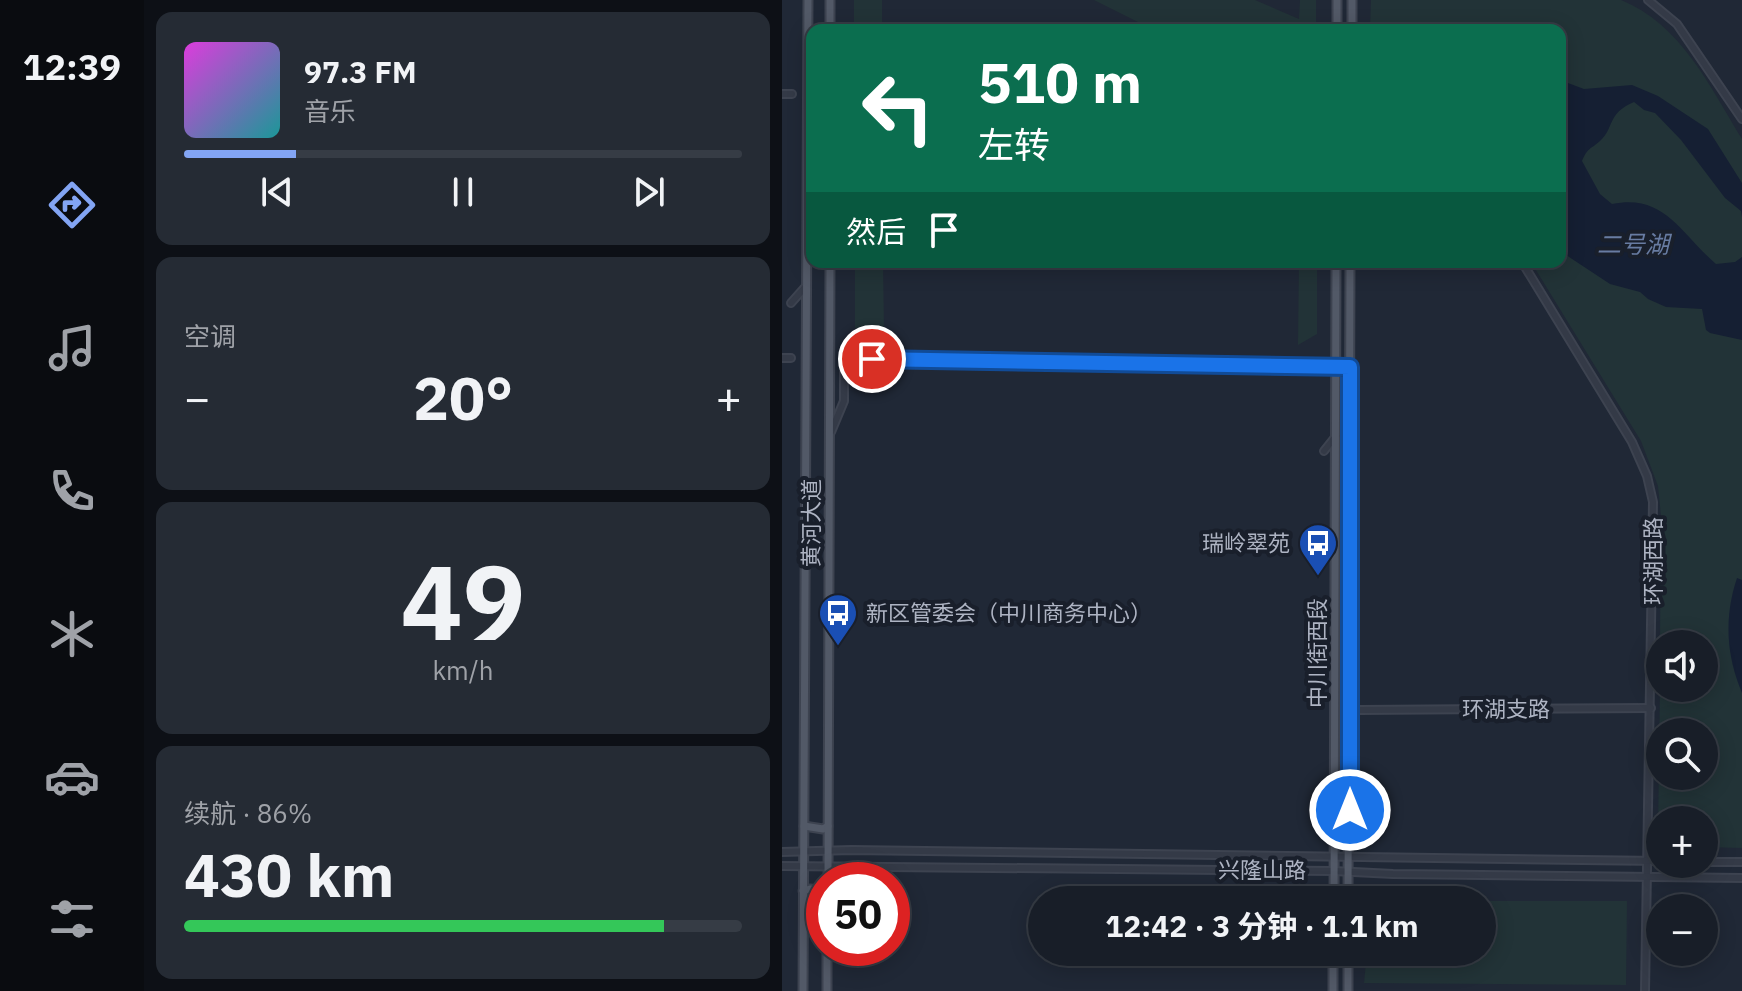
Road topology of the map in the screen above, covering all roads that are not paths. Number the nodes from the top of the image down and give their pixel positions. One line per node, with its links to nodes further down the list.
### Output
1 (808, 0): 8 (main road, 黄河大道)
2 (830, 0): 9 (main road)
3 (1337, 0): 10 (main road)
4 (1352, 0): 11 (main road)
5 (1648, 0): 7 (street)
6 (1661, 0): 7 (street)
7 (1660, 10): 14 (street)
8 (808, 24)
9 (830, 24)
10 (1337, 24)
11 (1352, 24)
12 (782, 94): 13 (street)
13 (792, 94)
14 (1742, 119)
15 (807, 268): 20 (main road, 黄河大道)
16 (830, 268): 26 (main road, 黄河大道)
17 (1336, 268): 24 (main road, 中川街西段)
18 (1350, 268): 25 (main road, 中川街西段)
19 (1526, 268): 29 (street, 环湖西路)
20 (807, 285): 21 (street); 32 (main road, 黄河大道)
21 (791, 303)
22 (782, 358): 23 (street)
23 (791, 358)
24 (1336, 367): 25 (street); 26 (street); 27 (main road, 中川街西段)
25 (1350, 367): 39 (main road, 中川街西段)
26 (829, 435): 33 (main road, 黄河大道)
27 (1336, 436): 28 (street); 38 (main road, 中川街西段)
28 (1324, 451)
29 (1651, 708): 30 (street, 环湖支路); 31 (street, 环湖西路)
30 (1360, 710)
31 (1649, 806)
32 (804, 826): 33 (main road); 36 (main road, 黄河大道)
33 (828, 826): 37 (main road, 黄河大道)
34 (851, 850): 37 (street, 兴隆山路); 38 (street, 兴隆山路); 42 (street)
35 (782, 852): 36 (street, 兴隆山路)
36 (803, 852): 37 (street, 兴隆山路); 46 (main road, 黄河大道)
37 (828, 853): 41 (main road, 黄河大道)
38 (1334, 858): 39 (street, 兴隆山路); 48 (main road, 中川街西段)
39 (1350, 858): 40 (street, 兴隆山路); 49 (main road, 中川街西段)
40 (1646, 860)
41 (828, 862)
42 (852, 862)
43 (1718, 862): 44 (street)
44 (1742, 862)
45 (782, 866): 46 (street, 兴隆山路)
46 (804, 868): 57 (main road, 黄河大道)
47 (910, 868): 48 (street, 兴隆山路)
48 (1334, 871): 49 (street, 兴隆山路); 54 (main road, 中川街西段)
49 (1349, 872): 50 (street, 兴隆山路); 55 (main road, 中川街西段)
50 (1646, 876)
51 (1718, 877): 53 (street, 兴隆山路)
52 (1648, 878): 65 (street, 环湖西路)
53 (1742, 878)
54 (1335, 886)
55 (1348, 886)
56 (806, 890): 57 (main road)
57 (803, 891): 61 (main road, 黄河大道)
58 (827, 966): 62 (main road)
59 (1333, 966): 63 (main road)
60 (1348, 966): 64 (main road)
61 (803, 991)
62 (827, 991)
63 (1333, 991)
64 (1348, 991)
65 (1645, 991)

